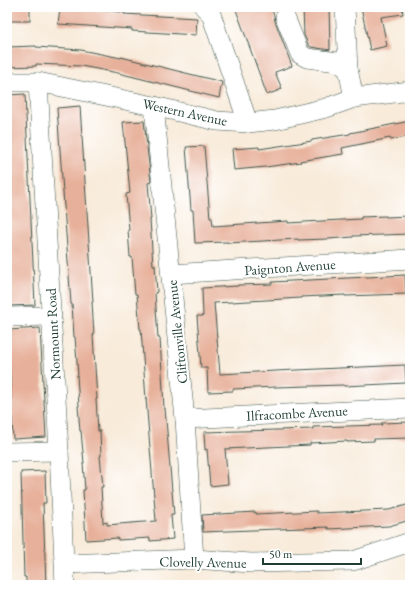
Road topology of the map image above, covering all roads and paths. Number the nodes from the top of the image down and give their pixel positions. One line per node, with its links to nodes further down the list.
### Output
1 (204, 7): 10 (street)
2 (345, 7): 4 (street)
3 (286, 17): 4 (street)
4 (348, 69): 8 (street)
5 (7, 82): 6 (street, Western Avenue)
6 (38, 82): 9 (street, Western Avenue); 13 (street, Normount Road)
7 (410, 91): 8 (street, Western Avenue)
8 (354, 98): 10 (street, Western Avenue)
9 (154, 106): 10 (street, Western Avenue); 12 (street, Cliftonville Avenue)
10 (248, 122)
11 (410, 260): 12 (street, Paignton Avenue)
12 (171, 274): 16 (street, Cliftonville Avenue)
13 (52, 316): 14 (street); 17 (street, Normount Road)
14 (7, 317)
15 (410, 408): 16 (street, Ilfracombe Avenue)
16 (185, 419): 20 (street, Cliftonville Avenue)
17 (59, 451): 18 (street); 21 (street, Normount Road)
18 (7, 452)
19 (410, 542): 20 (street, Clovelly Avenue)
20 (194, 559): 21 (street, Clovelly Avenue)
21 (65, 564): 22 (street, Normount Road)
22 (65, 585)

